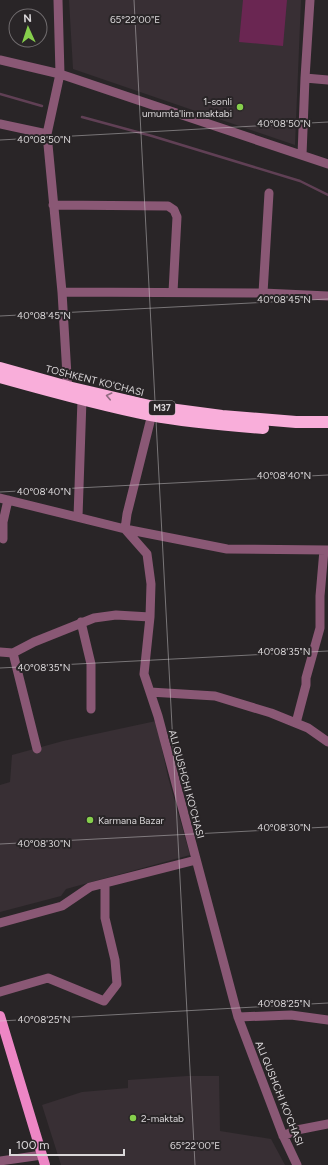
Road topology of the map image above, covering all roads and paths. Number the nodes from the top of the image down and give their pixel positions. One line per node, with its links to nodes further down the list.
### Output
1 (58, 0): 4 (street)
2 (310, 0): 5 (street)
3 (0, 60): 4 (street)
4 (60, 74): 8 (street); 9 (street)
5 (305, 78): 6 (street); 9 (street)
6 (328, 80)
7 (0, 124): 8 (street)
8 (47, 134): 12 (street)
9 (302, 156): 10 (street)
10 (328, 164)
11 (269, 193): 15 (street)
12 (53, 205): 13 (street); 14 (street)
13 (62, 292): 14 (street); 19 (street)
14 (173, 292): 15 (street)
15 (263, 293): 16 (street)
16 (328, 296)
17 (0, 368): 19 (highway, TOSHKENT KO'CHASI / M37)
18 (0, 377): 19 (highway, TOSHKENT KO'CHASI / M37)
19 (68, 391): 20 (highway, TOSHKENT KO'CHASI / M37); 21 (highway, TOSHKENT KO'CHASI / M37, one-way to 19)
20 (82, 399): 21 (highway, TOSHKENT KO'CHASI / M37); 25 (street)
21 (153, 411): 22 (highway, TOSHKENT KO'CHASI / M37); 23 (highway, TOSHKENT KO'CHASI / M37); 26 (street)
22 (328, 422)
23 (328, 430)
24 (4, 499): 25 (street); 27 (street)
25 (78, 517): 26 (street)
26 (125, 529): 28 (street); 29 (street, ALI QUSHCHI KO'CHASI)
27 (3, 539)
28 (326, 550): 35 (street)
29 (150, 617): 30 (street); 33 (street, ALI QUSHCHI KO'CHASI)
30 (82, 622): 32 (street); 34 (street)
31 (0, 652): 32 (street)
32 (13, 653): 37 (street)
33 (150, 692): 35 (street); 38 (street, ALI QUSHCHI KO'CHASI)
34 (91, 709)
35 (296, 723): 36 (street)
36 (328, 742)
37 (37, 749)
38 (196, 860): 39 (street); 43 (street, ALI QUSHCHI KO'CHASI)
39 (105, 884): 40 (street); 41 (street)
40 (0, 923)
41 (0, 992)
42 (0, 1016): 47 (main road)
43 (238, 1017): 44 (street); 46 (street, ALI QUSHCHI KO'CHASI)
44 (328, 1020)
45 (328, 1124): 46 (street)
46 (283, 1136): 49 (street, ALI QUSHCHI KO'CHASI)
47 (44, 1160): 48 (street)
48 (0, 1161)
49 (298, 1165)

